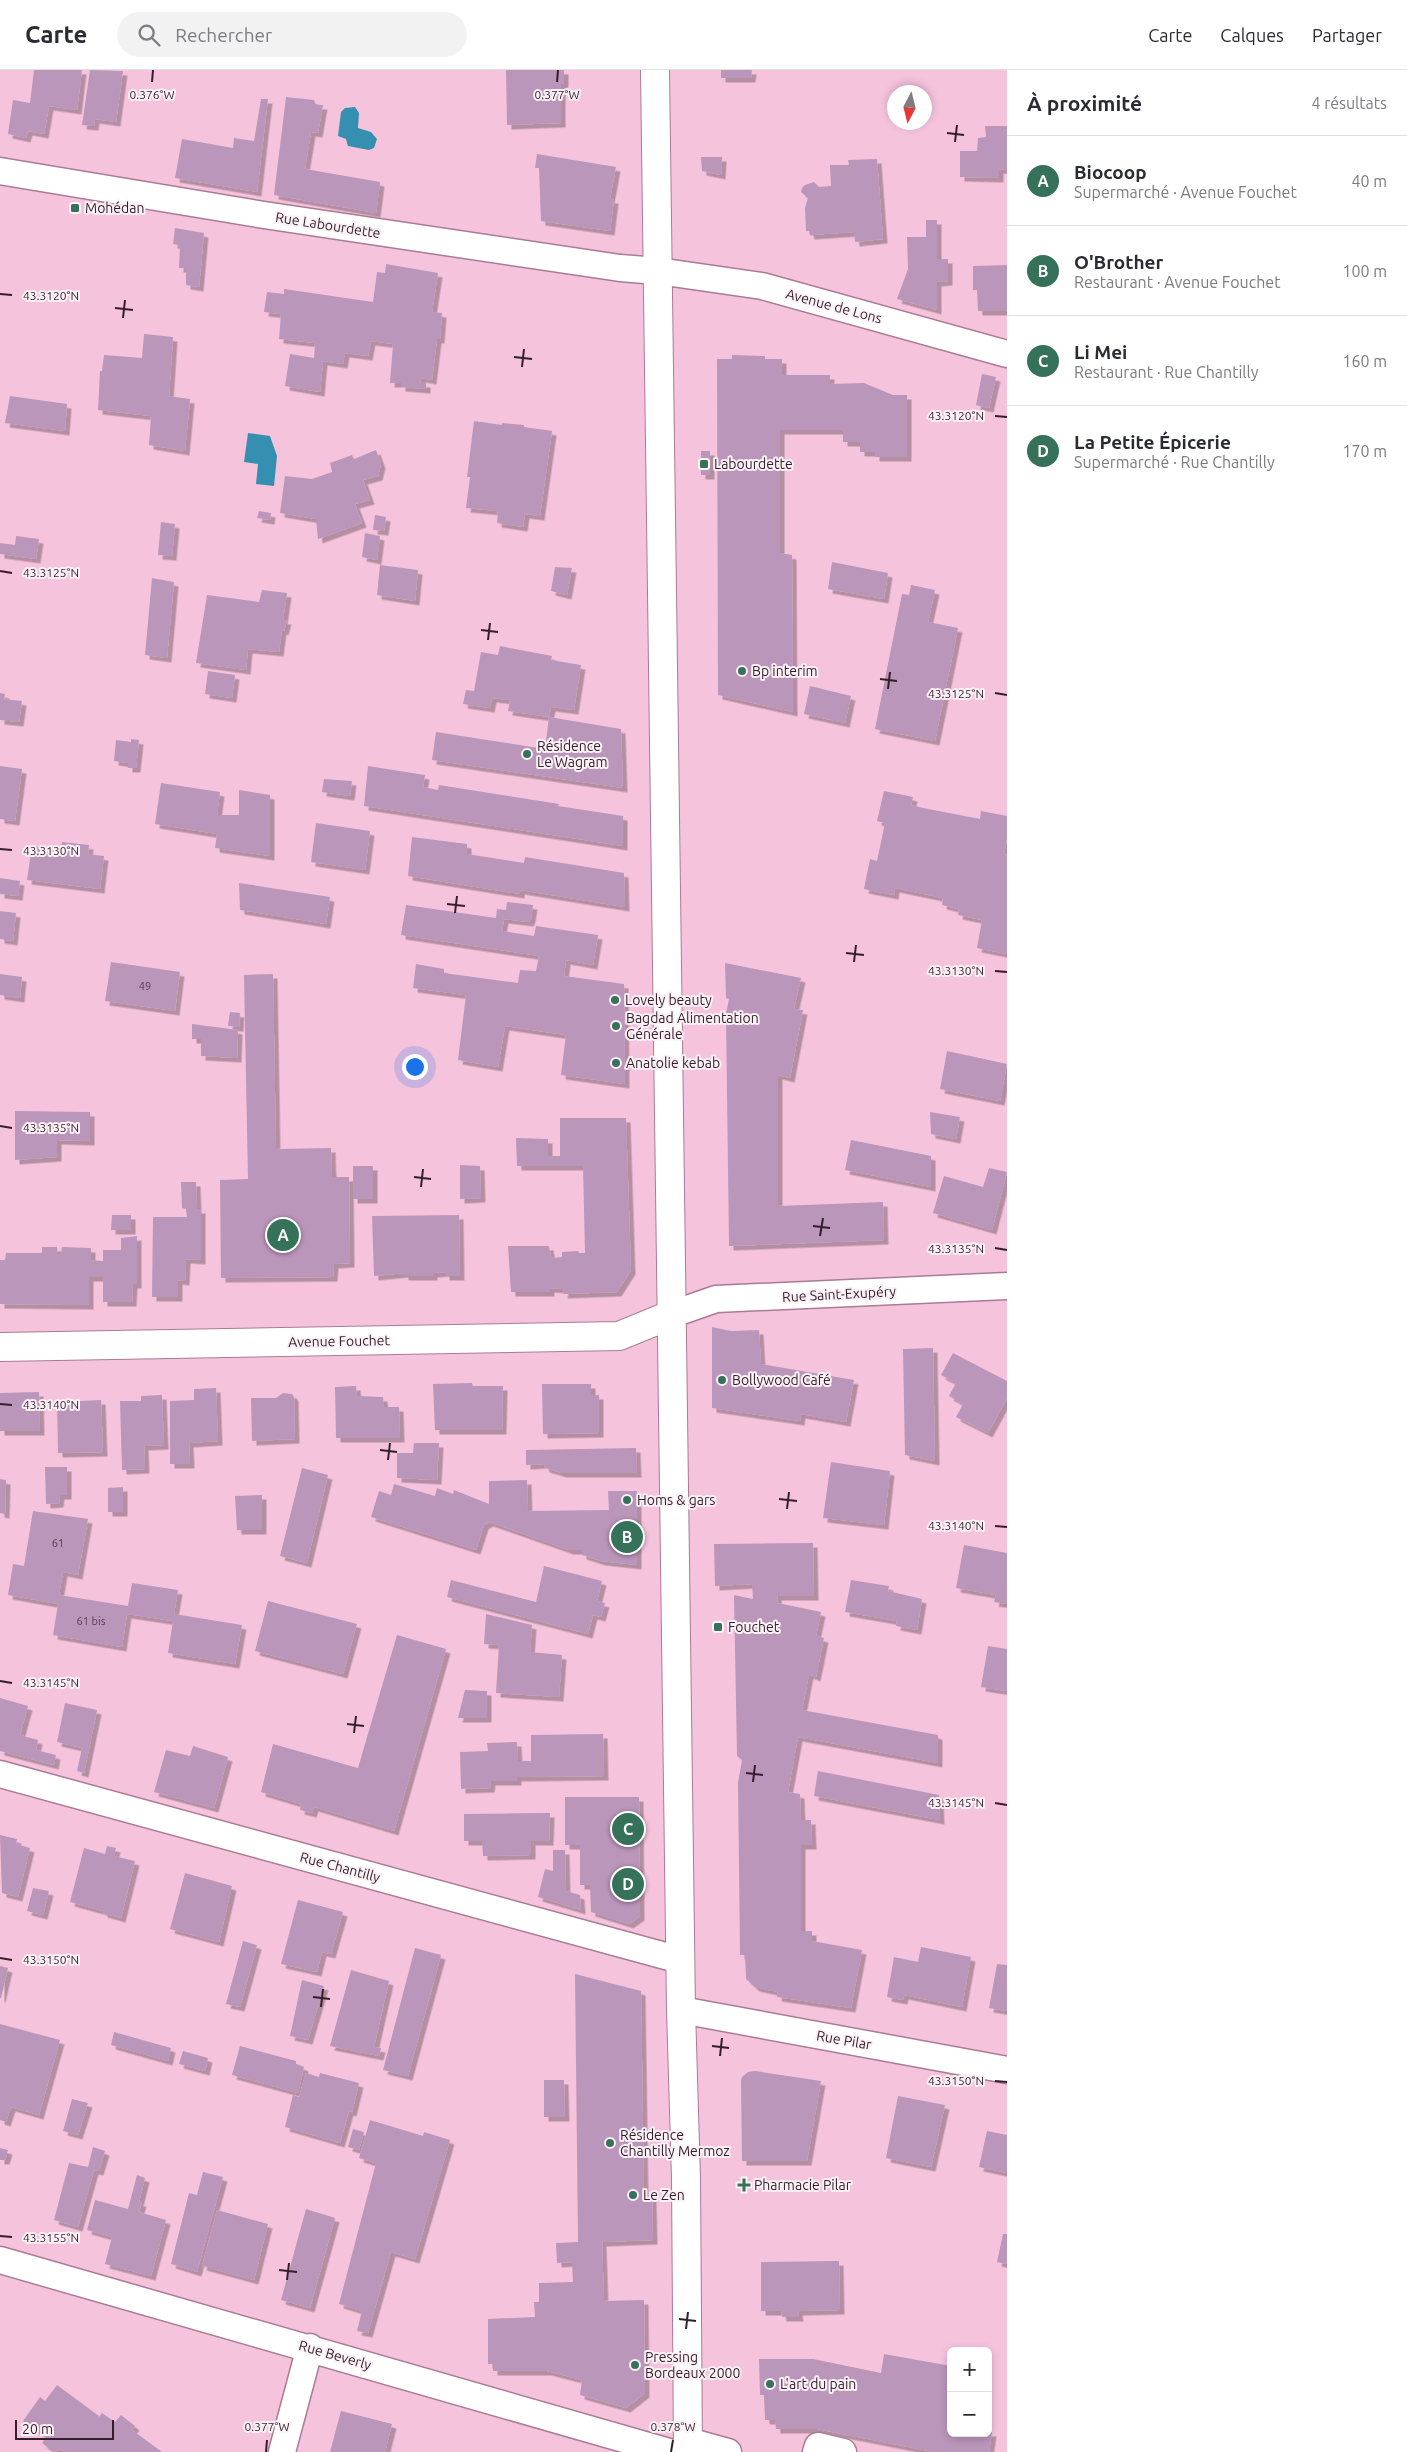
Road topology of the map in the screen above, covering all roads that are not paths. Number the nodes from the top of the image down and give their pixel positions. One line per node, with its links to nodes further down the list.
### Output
1 (655, 70): 3 (main road)
2 (0, 171): 3 (street, Rue Labourdette)
3 (658, 271): 4 (street, Avenue de Lons); 6 (main road)
4 (1007, 354)
5 (1007, 1286): 6 (street, Rue Saint-Exupéry)
6 (673, 1314): 7 (main road, Avenue Fouchet); 9 (main road)
7 (0, 1347)
8 (0, 1774): 9 (street, Rue Chantilly)
9 (680, 1960): 10 (main road)
10 (681, 2010): 11 (street, Rue Pilar); 14 (main road)
11 (1007, 2070)
12 (0, 2260): 13 (street, Rue Beverly)
13 (310, 2347): 14 (street, Rue Beverly); 15 (street)
14 (681, 2448): 16 (street, Rue Beverly)
15 (282, 2452)
16 (728, 2452)
17 (816, 2452): 18 (street)
18 (843, 2452)

